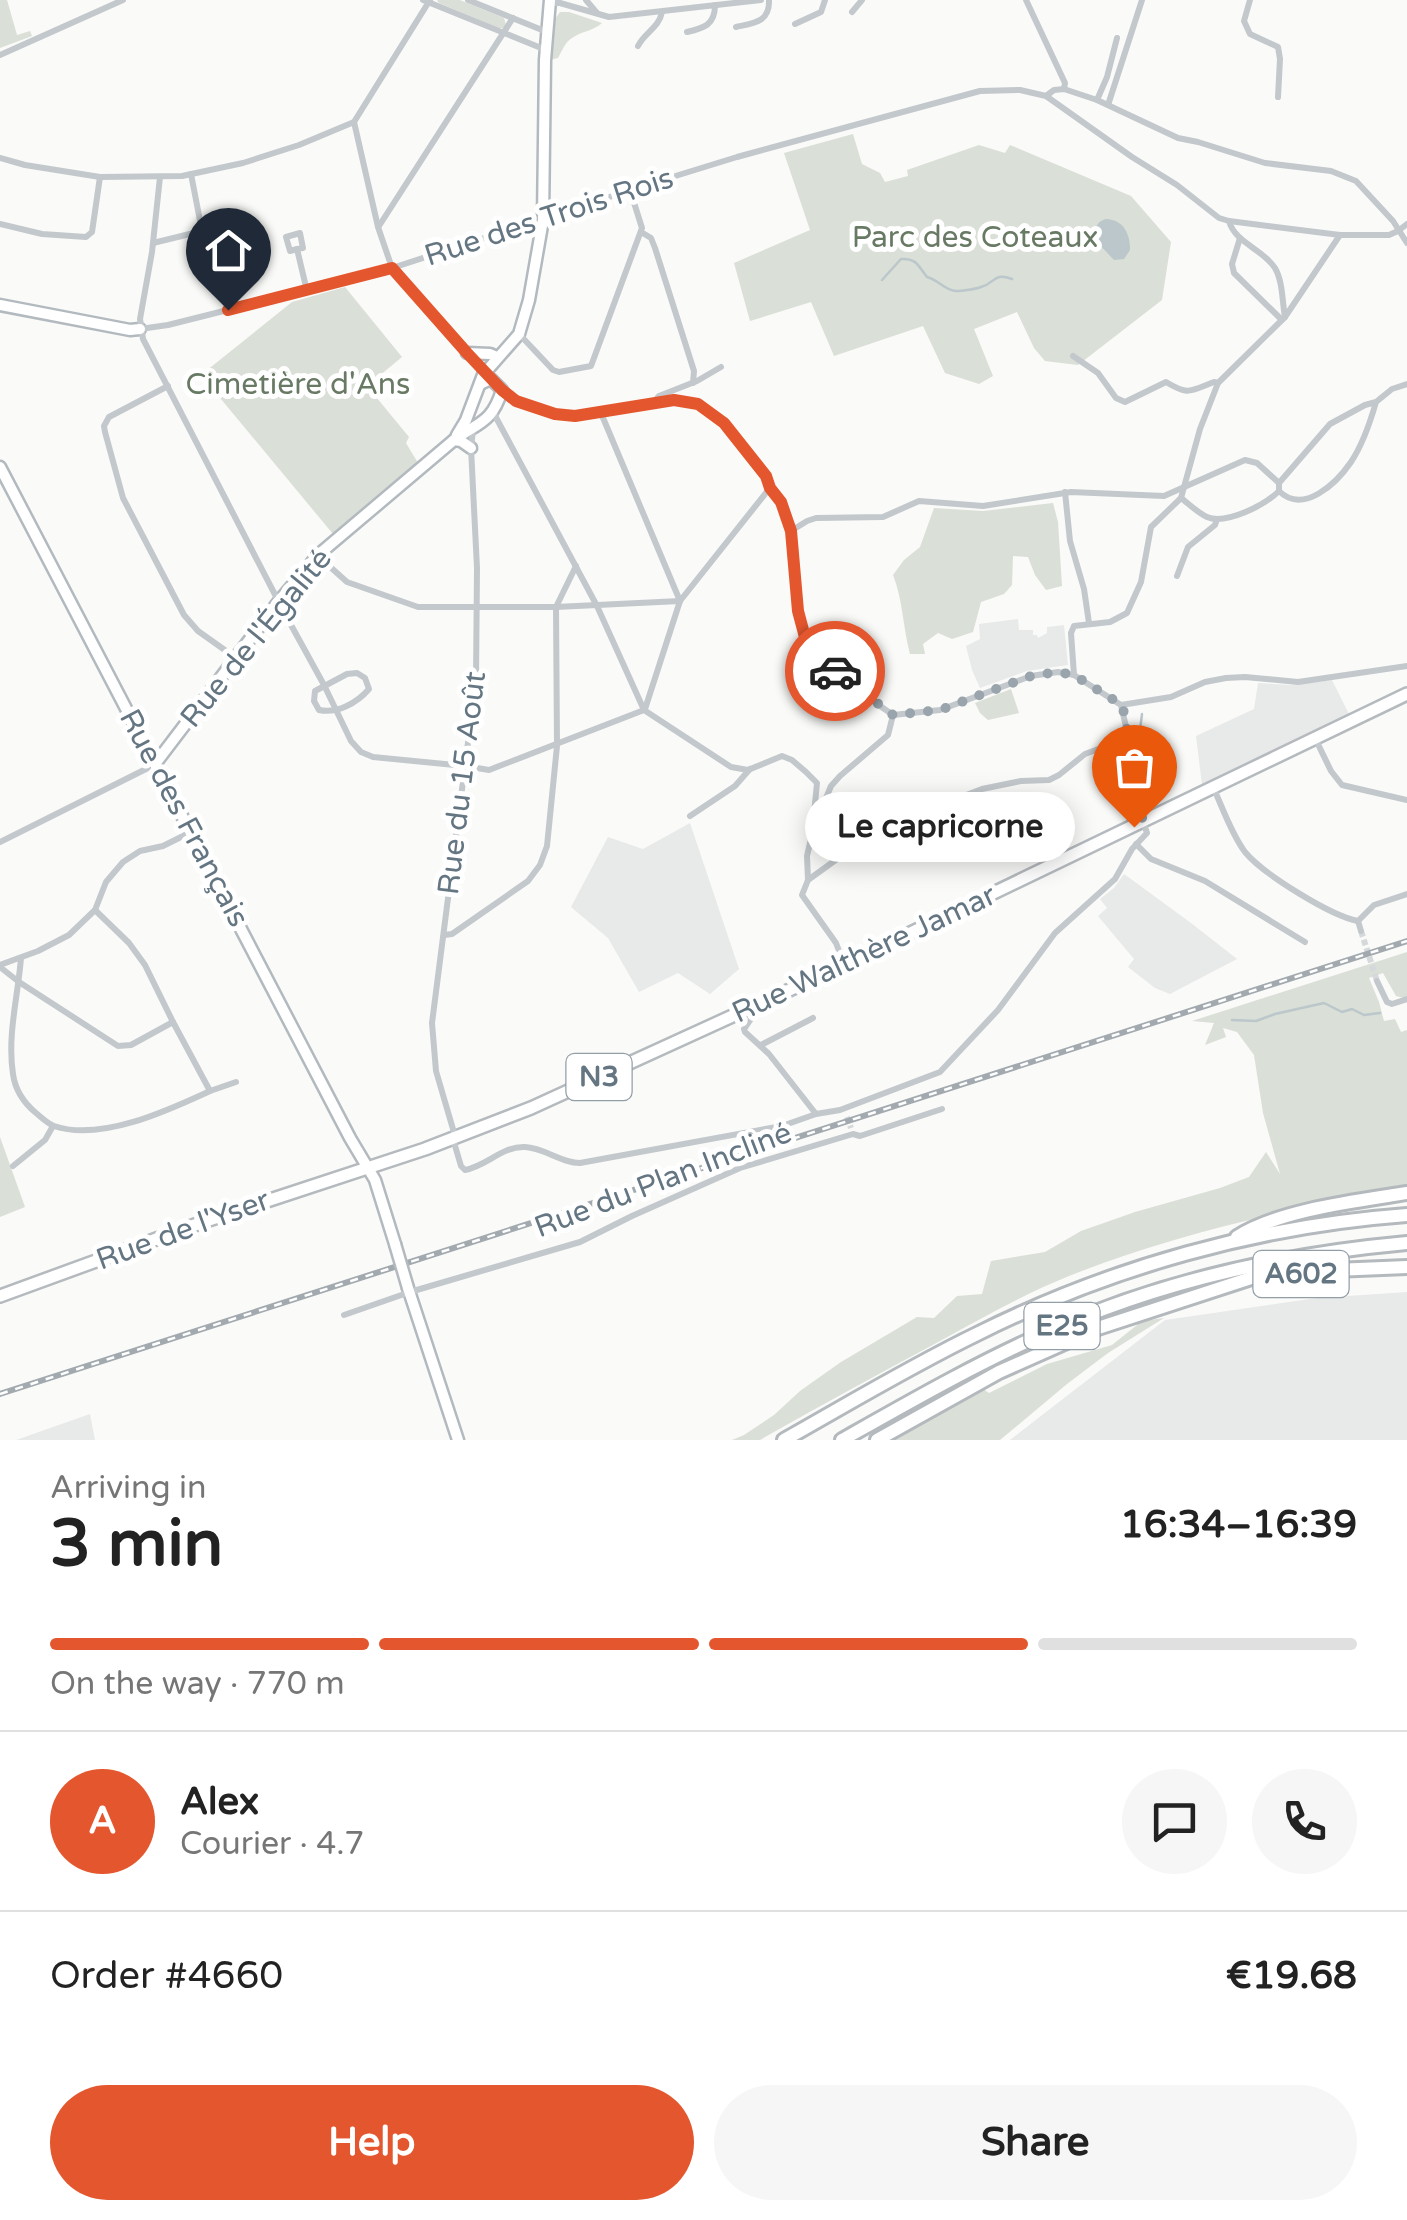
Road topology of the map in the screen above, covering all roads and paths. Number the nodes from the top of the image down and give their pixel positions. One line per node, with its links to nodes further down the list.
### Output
1 (123, 0): 28 (street)
2 (468, 0): 19 (street)
3 (586, 0): 18 (street)
4 (684, 0): 15 (street)
5 (762, 0): 14 (street)
6 (769, 0): 21 (street)
7 (825, 0): 20 (street)
8 (862, 0): 17 (street)
9 (1026, 0): 29 (street)
10 (1142, 0): 33 (street)
11 (1250, 0): 31 (street)
12 (427, 1): 24 (street); 34 (street)
13 (550, 2): 18 (street); 22 (street)
14 (715, 5): 15 (street); 23 (street)
15 (689, 8): 16 (street)
16 (662, 11): 18 (street); 26 (street)
17 (852, 12)
18 (598, 14)
19 (514, 18): 22 (street); 24 (street)
20 (795, 24)
21 (736, 27)
22 (547, 32): 27 (street)
23 (687, 32)
24 (505, 34): 27 (street); 44 (street)
25 (1118, 38): 32 (street)
26 (638, 46)
27 (546, 50): 40 (street)
28 (0, 55)
29 (1064, 89): 30 (street); 32 (street)
30 (1042, 94): 39 (street, Rue des Trois Rois); 41 (street)
31 (1278, 96)
32 (1097, 100): 33 (street)
33 (1108, 105): 45 (street)
34 (354, 122): 36 (street); 44 (street)
35 (0, 158): 37 (street)
36 (191, 174): 38 (street); 49 (street)
37 (100, 177): 38 (street); 42 (street)
38 (160, 177): 49 (street)
39 (630, 190): 40 (street, Rue des Trois Rois); 46 (street)
40 (542, 220): 52 (street, Rue des Trois Rois); 57 (street)
41 (1229, 221): 47 (street); 48 (street)
42 (0, 224)
43 (1407, 224): 45 (street)
44 (378, 227): 52 (street)
45 (1398, 231): 47 (street); 50 (street)
46 (641, 232): 57 (street); 63 (street)
47 (1340, 235): 55 (street)
48 (1240, 238): 55 (street); 55 (street)
49 (153, 243): 56 (street)
50 (1407, 243)
51 (296, 250): 53 (street)
52 (392, 268): 53 (street, Rue des Trois Rois); 58 (street)
53 (308, 290): 56 (street, Rue des Trois Rois)
54 (0, 305): 56 (street, Rue des Trois Rois)
55 (1284, 318): 64 (street)
56 (140, 329): 67 (street)
57 (519, 334): 60 (street, Rue de l'Égalité)
58 (467, 353): 60 (street); 62 (street)
59 (1073, 356): 64 (street)
60 (498, 357): 62 (street, Rue de l'Égalité)
61 (722, 367): 63 (street)
62 (486, 371): 65 (street, Rue de l'Égalité); 68 (street)
63 (692, 383): 69 (street)
64 (1218, 383): 77 (street)
65 (480, 384): 68 (street); 72 (street, Rue de l'Égalité)
66 (1407, 384): 70 (street)
67 (168, 386): 87 (street); 93 (street)
68 (497, 396): 71 (street); 72 (street); 73 (street)
69 (654, 402): 71 (street); 79 (street)
70 (1376, 402): 78 (street); 78 (street)
71 (601, 412): 88 (street)
72 (475, 423): 73 (street); 74 (street, Rue de l'Égalité); 75 (street, Rue du 15 Août)
73 (504, 432): 85 (street)
74 (454, 440): 75 (street); 84 (street, Rue de l'Égalité)
75 (471, 448): 90 (street, Rue du 15 Août)
76 (0, 468): 107 (street, Rue des Français)
77 (1186, 486): 78 (street); 80 (street); 81 (street)
78 (1279, 487): 82 (street)
79 (770, 488): 83 (street); 88 (street)
80 (1066, 492): 83 (street); 92 (street)
81 (1181, 498): 82 (street); 92 (street)
82 (1217, 519): 86 (street)
83 (791, 531): 101 (street)
84 (318, 556): 87 (street, Rue de l'Égalité); 90 (street)
85 (576, 566): 89 (street); 91 (street)
86 (1177, 576)
87 (279, 601): 93 (street, Rue de l'Égalité); 96 (street)
88 (680, 601): 89 (street); 100 (street)
89 (597, 606): 91 (street); 100 (street)
90 (477, 607): 91 (street); 108 (street, Rue du 15 Août)
91 (556, 607): 104 (street)
92 (1089, 623): 95 (street)
93 (236, 659): 107 (street, Rue de l'Égalité)
94 (1407, 666): 98 (street)
95 (1074, 675): 98 (street); 101 (street)
96 (324, 685): 99 (street); 99 (street); 99 (street)
97 (1407, 694): 102 (main road, Rue Walthère Jamar / N3)
98 (1122, 705): 103 (street)
99 (336, 710): 108 (street)
100 (644, 710): 104 (street); 109 (street)
101 (893, 715): 114 (street)
102 (1316, 738): 110 (main road, Rue Walthère Jamar / N3); 111 (street)
103 (1130, 740): 106 (street); 118 (street)
104 (557, 746): 108 (street); 123 (street)
105 (1154, 748): 106 (street)
106 (1131, 752): 113 (street)
107 (155, 764): 115 (street, Rue des Français); 116 (street)
108 (464, 766): 123 (street, Rue du 15 Août)
109 (750, 770): 112 (street); 114 (street)
110 (1214, 789): 113 (main road, Rue Walthère Jamar / N3); 121 (street)
111 (1407, 800)
112 (690, 816)
113 (1144, 822): 117 (street); 126 (main road, Rue Walthère Jamar / N3)
114 (813, 830): 118 (street)
115 (191, 832): 120 (street); 144 (street, Rue des Français)
116 (0, 842)
117 (1136, 844): 124 (street); 140 (street)
118 (808, 880): 126 (street)
119 (1407, 894): 121 (street)
120 (95, 910): 125 (street); 135 (street)
121 (1358, 921): 122 (street)
122 (1361, 931)
123 (444, 935): 142 (street, Rue du 15 Août)
124 (1305, 942)
125 (21, 958): 127 (street); 129 (street)
126 (844, 965): 132 (main road, Rue Walthère Jamar / N3)
127 (0, 966): 129 (street)
128 (1378, 981): 131 (street)
129 (19, 982): 135 (street); 141 (street)
130 (1407, 1000): 131 (street)
131 (1387, 1002): 133 (street)
132 (754, 1006): 136 (street); 142 (main road, Rue Walthère Jamar / N3)
133 (1387, 1016)
134 (813, 1018): 136 (street)
135 (173, 1022): 138 (street)
136 (761, 1044): 140 (street)
137 (236, 1082): 138 (street)
138 (210, 1091): 141 (street)
139 (942, 1109): 151 (street, Rue du Plan Incliné)
140 (816, 1114): 142 (street)
141 (52, 1126): 143 (street)
142 (454, 1138): 144 (main road, Rue Walthère Jamar / N3)
143 (13, 1166)
144 (368, 1168): 151 (street, Rue des Français, bridge); 153 (main road, Rue de l'Yser / N3)
145 (1407, 1194): 147 (highway, A602)
146 (1407, 1215): 147 (highway, E25)
147 (1231, 1242): 156 (highway, E25)
148 (1407, 1243): 149 (highway, E25)
149 (1299, 1257): 152 (highway); 157 (highway, E25)
150 (1407, 1267): 152 (highway, A602)
151 (409, 1290): 154 (street, Rue du Plan Incliné); 155 (street, Rue des Français)
152 (1198, 1295): 158 (highway, A602)
153 (0, 1296)
154 (344, 1315)
155 (458, 1440)
156 (784, 1440)
157 (842, 1440)
158 (880, 1440)

